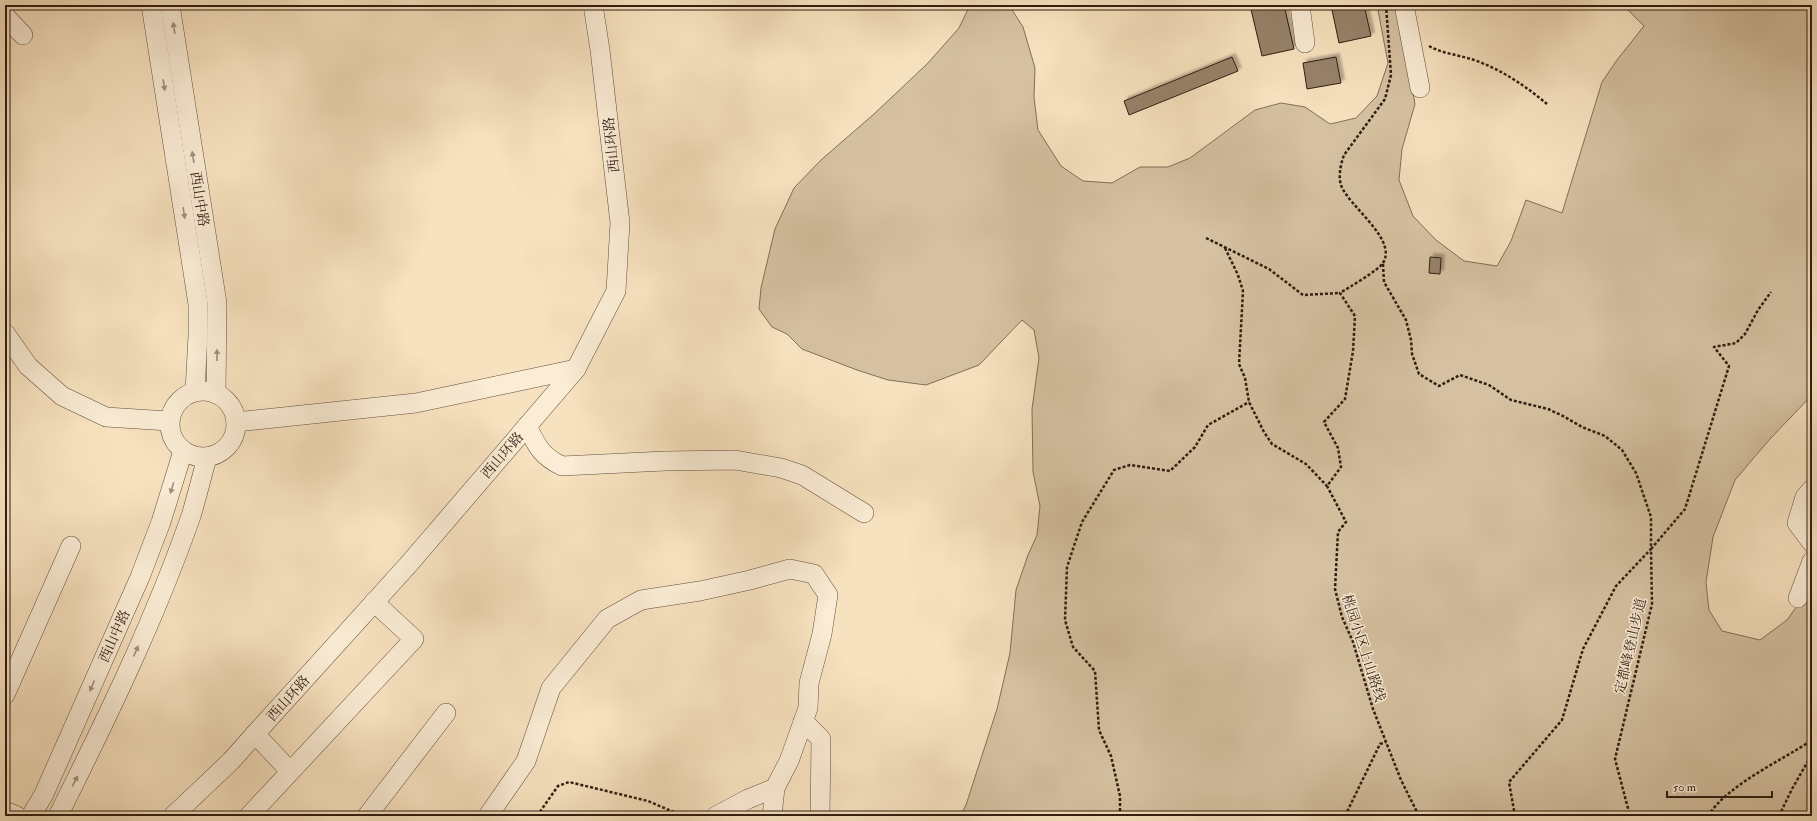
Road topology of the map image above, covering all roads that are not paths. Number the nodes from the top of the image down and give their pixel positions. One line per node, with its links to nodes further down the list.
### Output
1 (151, 5): 12 (street, 西山中路, one-way to 12)
2 (170, 5): 13 (street, 西山中路, one-way to 2)
3 (593, 5): 11 (street, 西山环路)
4 (1300, 5): 8 (street)
5 (1404, 5): 9 (street)
6 (5, 16): 7 (street)
7 (23, 35)
8 (1305, 43)
9 (1420, 88)
10 (5, 333): 14 (street)
11 (576, 369): 15 (street); 16 (street, 西山环路)
12 (195, 391): 13 (street); 14 (street)
13 (216, 394): 15 (street)
14 (169, 421): 17 (street)
15 (236, 422): 18 (street)
16 (528, 426): 20 (street); 25 (street, 西山环路)
17 (183, 451): 18 (street); 34 (street, 西山中路, one-way to 34)
18 (208, 457): 35 (street, 西山中路, one-way to 18)
19 (1812, 488): 21 (street)
20 (864, 513)
21 (1812, 543)
22 (71, 546): 26 (street)
23 (1812, 561): 24 (street)
24 (1798, 598)
25 (374, 602): 29 (street, 西山环路); 30 (street)
26 (5, 695)
27 (446, 713): 38 (street)
28 (804, 721): 31 (street); 39 (street); 42 (street)
29 (255, 734): 30 (street); 36 (street, 西山环路)
30 (290, 771): 37 (street)
31 (775, 788): 40 (street); 41 (street)
32 (5, 811): 33 (street)
33 (17, 816)
34 (31, 816)
35 (58, 816)
36 (173, 816)
37 (249, 816)
38 (367, 816)
39 (488, 816)
40 (716, 816)
41 (772, 816)
42 (820, 816)

